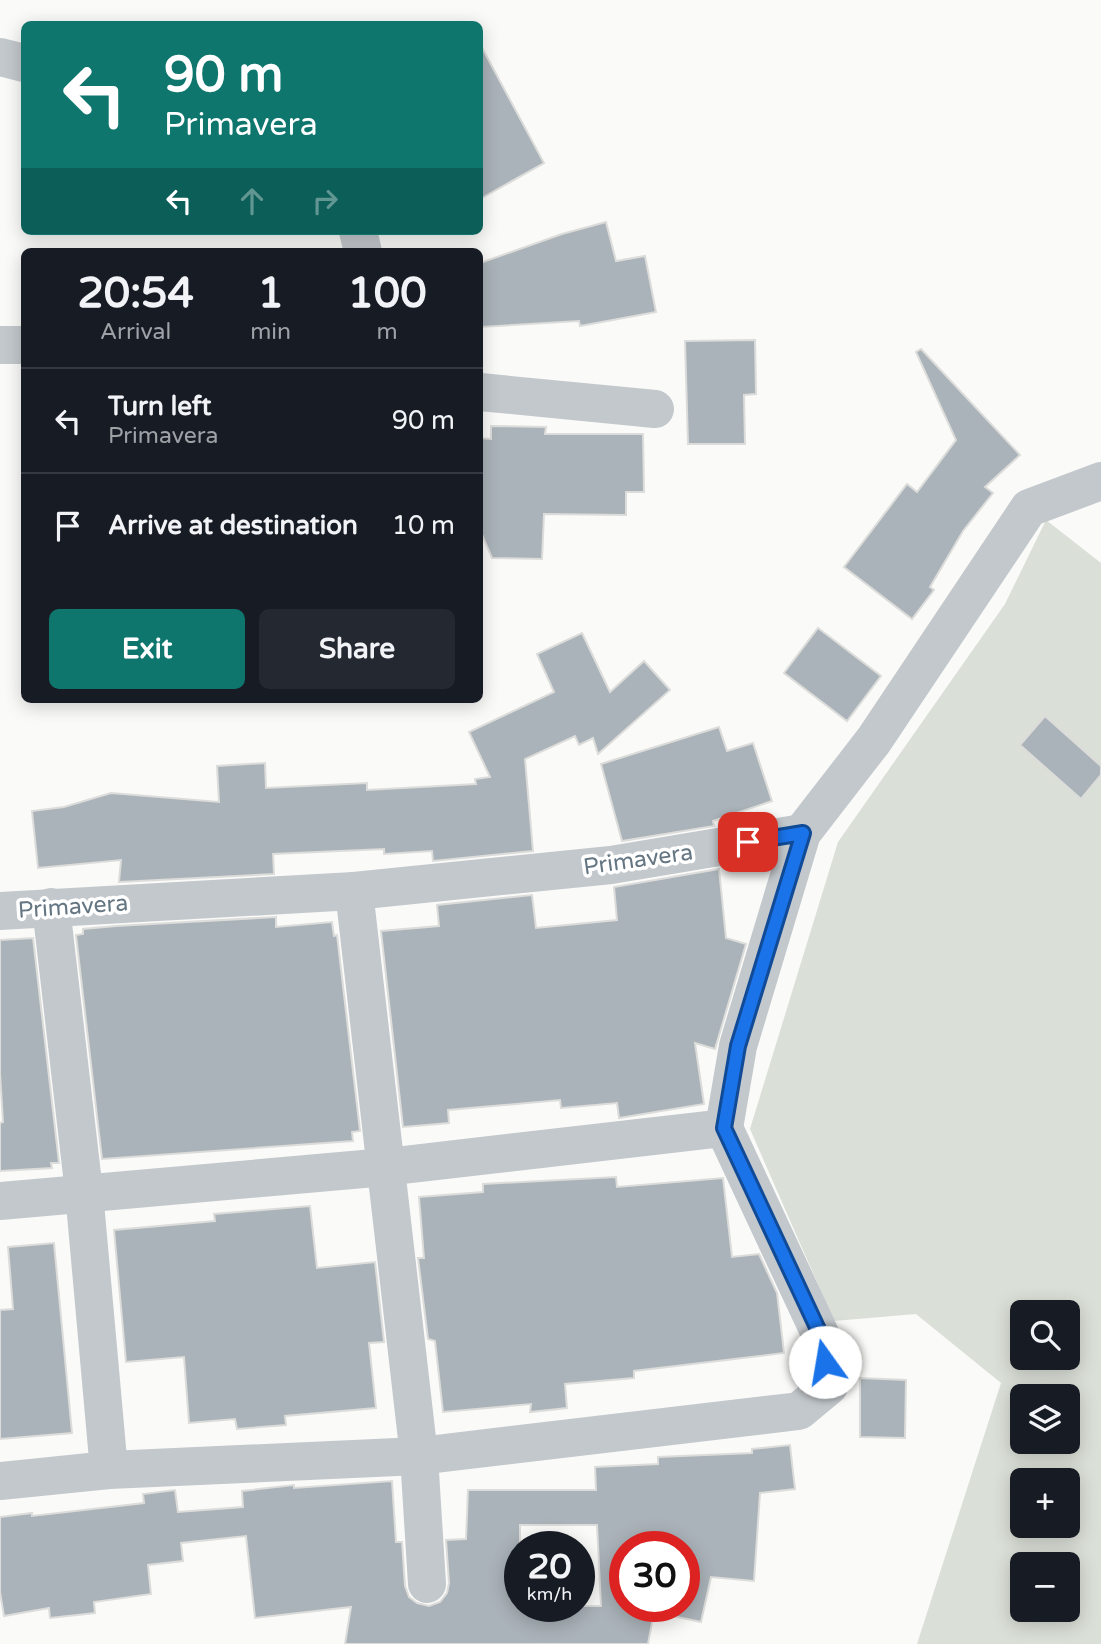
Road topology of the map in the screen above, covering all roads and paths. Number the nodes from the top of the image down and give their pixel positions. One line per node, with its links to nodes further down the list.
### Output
1 (0, 57): 2 (street)
2 (21, 62)
3 (0, 345): 4 (street)
4 (21, 345)
5 (483, 392): 6 (street)
6 (654, 409)
7 (1101, 481): 8 (street)
8 (803, 833): 9 (street, Primavera); 12 (street)
9 (354, 891): 10 (street, Primavera); 13 (street)
10 (51, 907): 11 (street, Primavera); 14 (street)
11 (0, 911)
12 (724, 1128): 13 (street); 16 (street)
13 (386, 1167): 14 (street); 16 (street)
14 (84, 1192): 15 (street); 17 (street)
15 (0, 1201)
16 (419, 1456): 17 (street); 19 (street)
17 (109, 1469): 18 (street)
18 (0, 1480)
19 (427, 1584)

